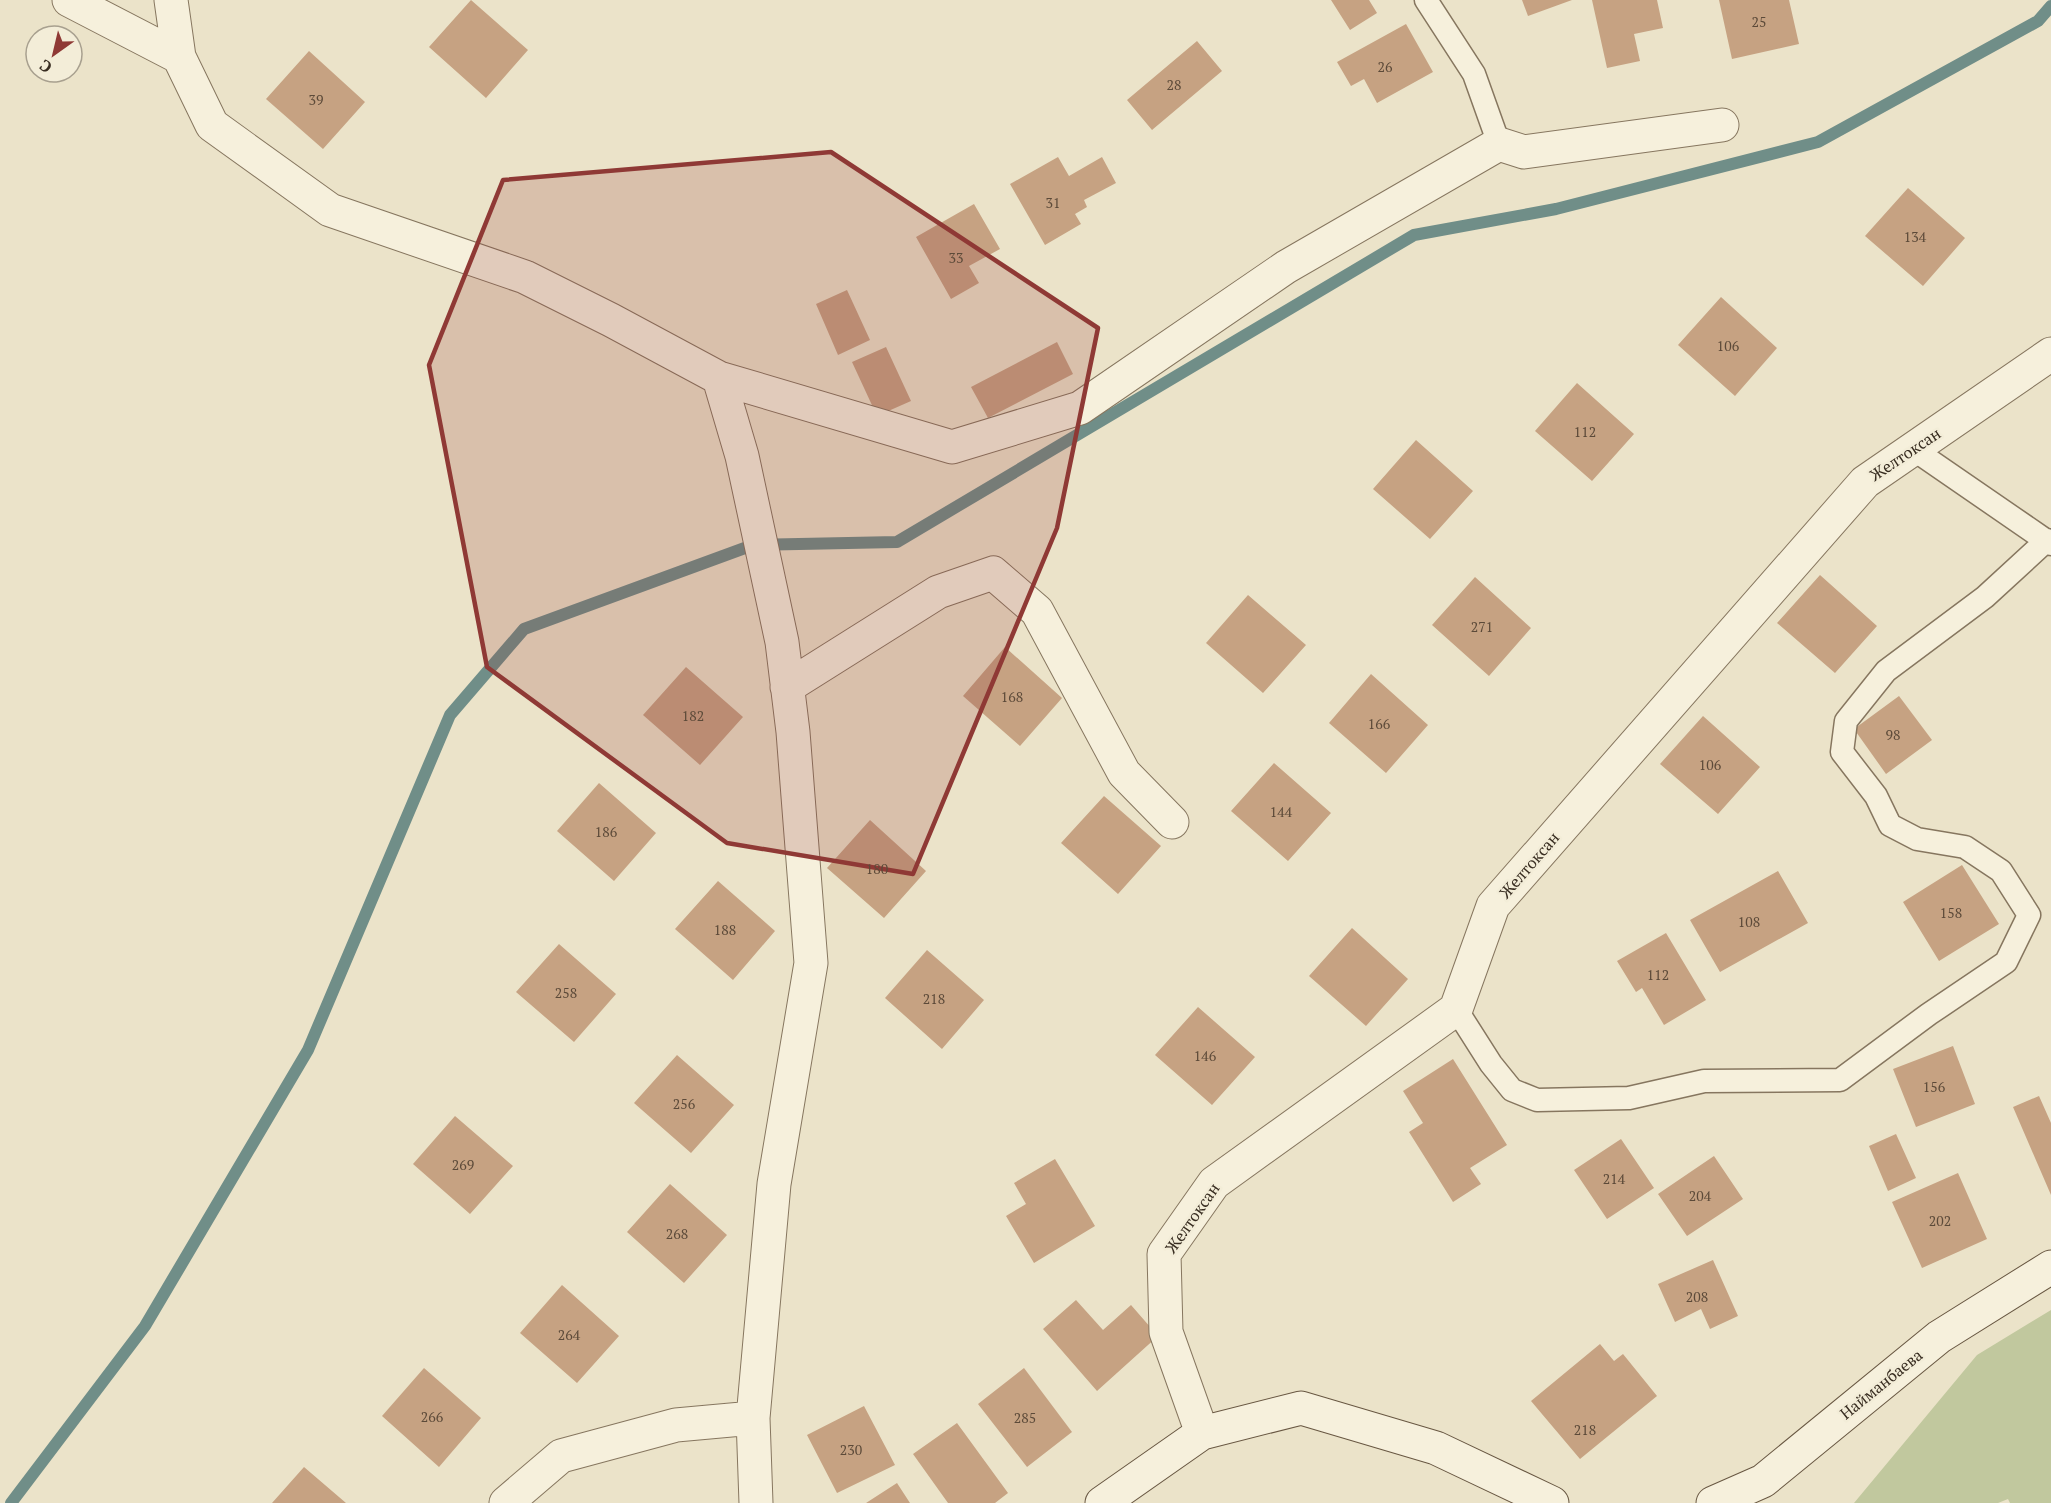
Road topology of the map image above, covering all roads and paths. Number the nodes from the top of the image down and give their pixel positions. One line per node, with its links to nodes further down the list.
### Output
1 (69, 0): 4 (street)
2 (171, 0): 4 (street)
3 (1426, 0): 6 (lane)
4 (179, 57): 8 (street)
5 (1722, 125): 6 (street)
6 (1499, 144): 8 (street)
7 (2051, 354): 9 (street, Желтоксан)
8 (719, 378): 11 (street)
9 (1913, 449): 10 (lane); 13 (street, Желтоксан)
10 (2049, 542): 13 (lane)
11 (787, 687): 12 (street); 15 (street)
12 (1172, 822)
13 (1456, 1009): 16 (street, Желтоксан)
14 (2051, 1267): 21 (street, Найманбаева)
15 (753, 1418): 17 (street); 18 (street)
16 (1202, 1433): 19 (street); 20 (street)
17 (506, 1503)
18 (756, 1503)
19 (1102, 1503)
20 (1552, 1503)
21 (1713, 1503)

